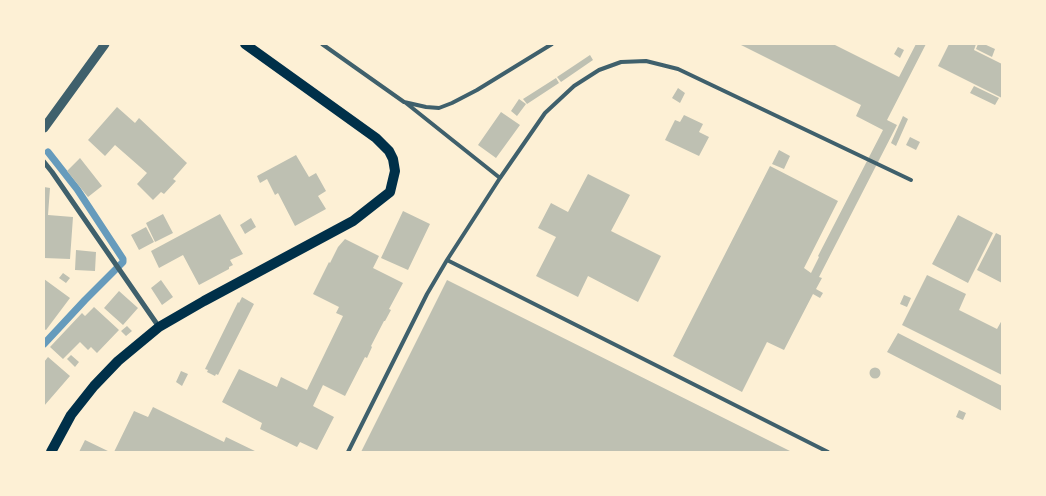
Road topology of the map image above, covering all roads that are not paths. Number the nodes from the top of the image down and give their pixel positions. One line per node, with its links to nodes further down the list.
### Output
1 (105, 44): 6 (street)
2 (245, 44): 11 (main road)
3 (322, 44): 5 (lane)
4 (552, 44): 5 (lane)
5 (404, 102): 8 (lane)
6 (44, 128)
7 (44, 162): 11 (street)
8 (500, 178): 9 (lane); 10 (lane)
9 (911, 180)
10 (447, 260): 13 (lane); 14 (lane)
11 (159, 327): 12 (main road)
12 (51, 452)
13 (348, 452)
14 (828, 452)

